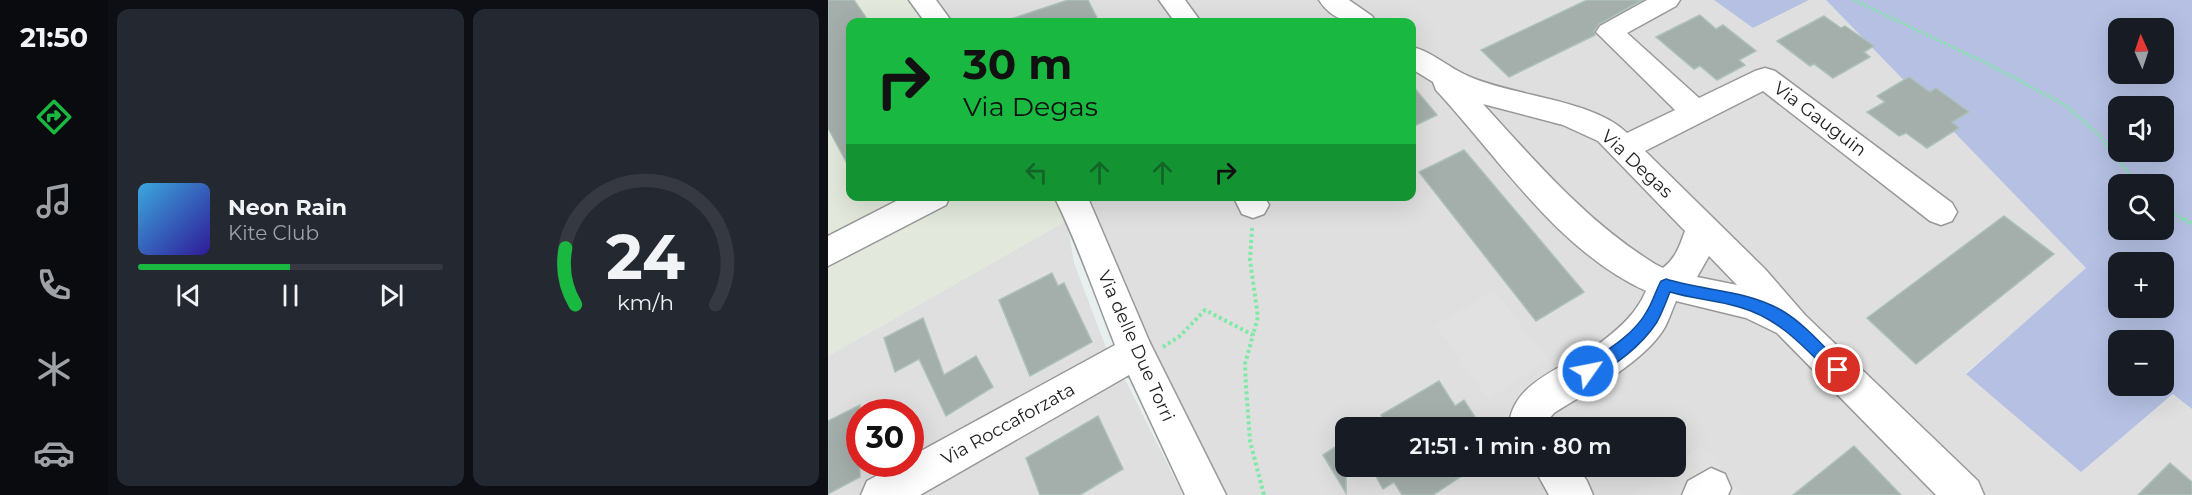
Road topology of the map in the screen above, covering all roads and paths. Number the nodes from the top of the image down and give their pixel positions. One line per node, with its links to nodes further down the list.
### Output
1 (922, 0): 6 (street)
2 (1173, 0): 7 (street)
3 (1332, 0): 8 (street)
4 (1667, 0): 11 (street)
5 (1854, 0): 14 (path)
6 (936, 18)
7 (1185, 18)
8 (1357, 18)
9 (1424, 65): 10 (street, Via Degas); 13 (street, Via Degas)
10 (1540, 109): 12 (street, Via Degas); 13 (street)
11 (1696, 112): 12 (street, Via Gauguin); 18 (street, Via Gauguin)
12 (1624, 148): 21 (street, Via Degas)
13 (1509, 151): 23 (street, Via Degas)
14 (2129, 174)
15 (925, 201): 22 (street)
16 (1073, 201): 26 (street, Via delle Due Torri)
17 (1251, 201): 25 (path)
18 (1941, 212)
19 (2174, 214): 20 (path)
20 (2192, 224)
21 (1703, 227): 23 (street); 24 (street, Via Degas)
22 (828, 252)
23 (1666, 285): 24 (street, Via Degas); 27 (street)
24 (1793, 326): 33 (street, Via Degas)
25 (1253, 334): 26 (path); 31 (path)
26 (1138, 357): 29 (street, Via Roccaforzata); 30 (street, Via delle Due Torri)
27 (1528, 417)
28 (1561, 477): 32 (street)
29 (881, 495)
30 (1206, 495)
31 (1264, 495)
32 (1573, 495)
33 (1965, 495)

